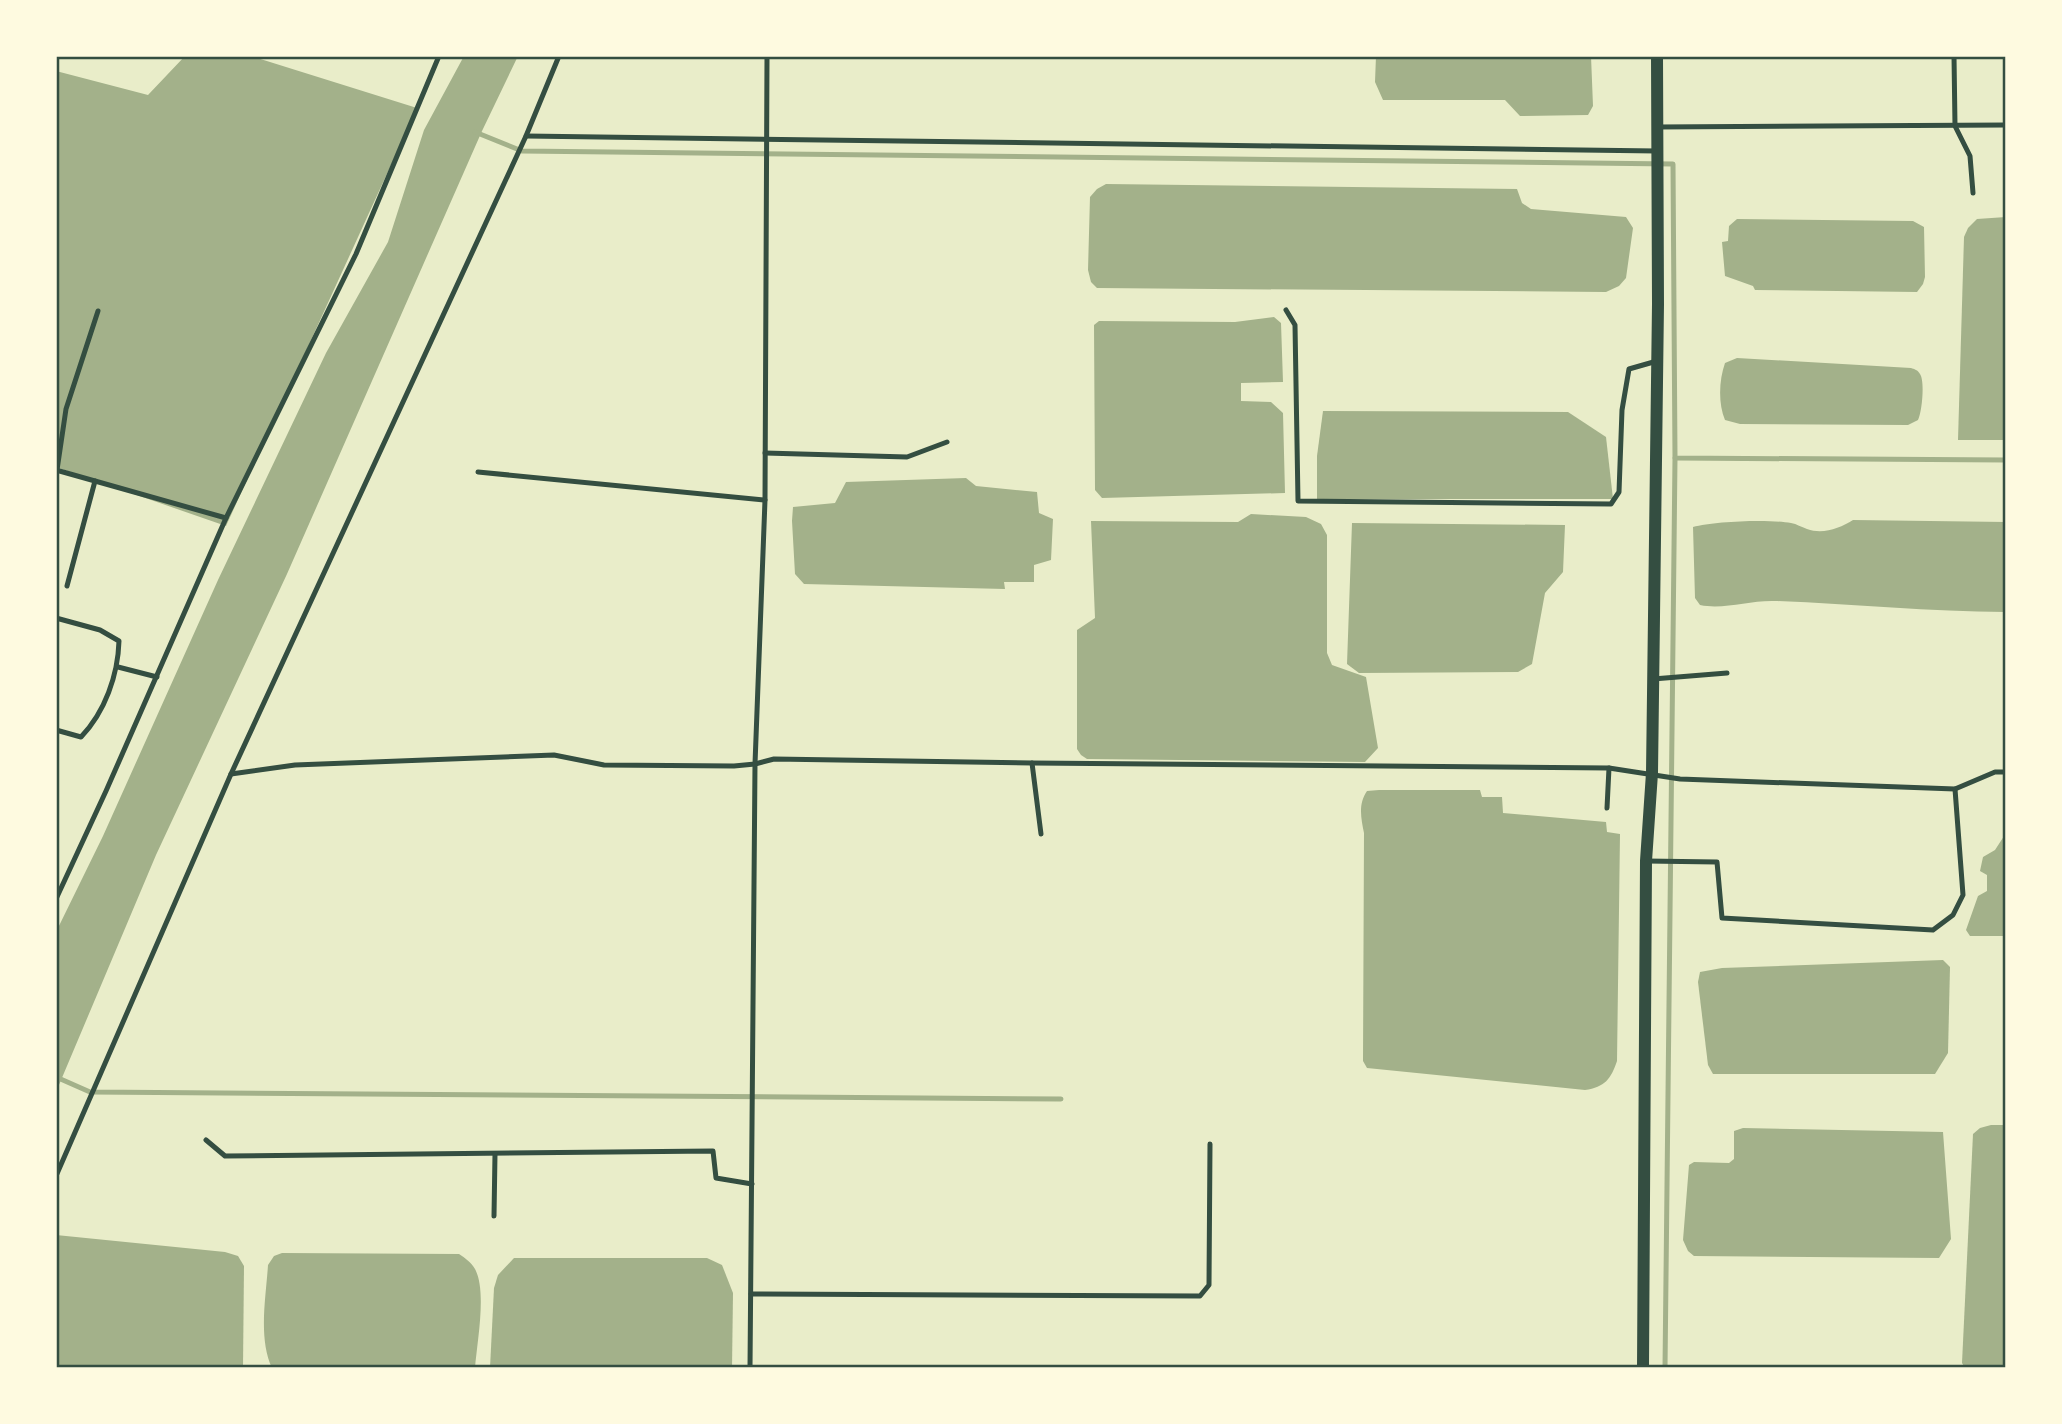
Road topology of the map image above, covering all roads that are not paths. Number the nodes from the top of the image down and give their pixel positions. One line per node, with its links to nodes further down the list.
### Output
1 (439, 56): 22 (lane)
2 (559, 56): 9 (lane)
3 (767, 56): 10 (lane)
4 (1657, 56): 8 (street)
5 (1954, 56): 7 (lane)
6 (2006, 125): 7 (lane)
7 (1955, 126): 8 (lane); 12 (lane)
8 (1657, 127): 11 (street)
9 (526, 136): 10 (lane); 34 (lane)
10 (767, 140): 11 (lane); 17 (lane)
11 (1657, 151): 15 (street)
12 (1973, 193)
13 (1286, 310): 15 (lane)
14 (98, 312): 18 (lane)
15 (1657, 361): 28 (street)
16 (947, 442): 17 (lane)
17 (765, 453): 21 (lane)
18 (57, 470): 20 (lane)
19 (478, 472): 21 (lane)
20 (95, 481): 22 (lane); 23 (lane)
21 (765, 500): 31 (lane)
22 (226, 518): 27 (lane)
23 (67, 586)
24 (56, 618): 25 (lane)
25 (118, 667): 27 (lane); 29 (lane)
26 (1727, 673): 28 (lane)
27 (157, 677): 40 (lane)
28 (1653, 679): 35 (street)
29 (56, 730)
30 (1032, 763): 31 (lane); 32 (lane); 38 (lane)
31 (755, 764): 34 (lane); 45 (lane)
32 (1609, 768): 35 (lane); 37 (lane)
33 (2006, 772): 36 (lane)
34 (231, 774): 44 (lane)
35 (1652, 774): 36 (lane); 39 (street)
36 (1955, 789): 39 (lane)
37 (1607, 808)
38 (1041, 834)
39 (1646, 861): 49 (street)
40 (56, 899)
41 (206, 1140): 43 (lane)
42 (1210, 1144): 47 (lane)
43 (495, 1154): 45 (lane); 46 (lane)
44 (56, 1176)
45 (752, 1184): 47 (lane)
46 (494, 1216)
47 (751, 1294): 48 (lane)
48 (750, 1368)
49 (1643, 1368)

